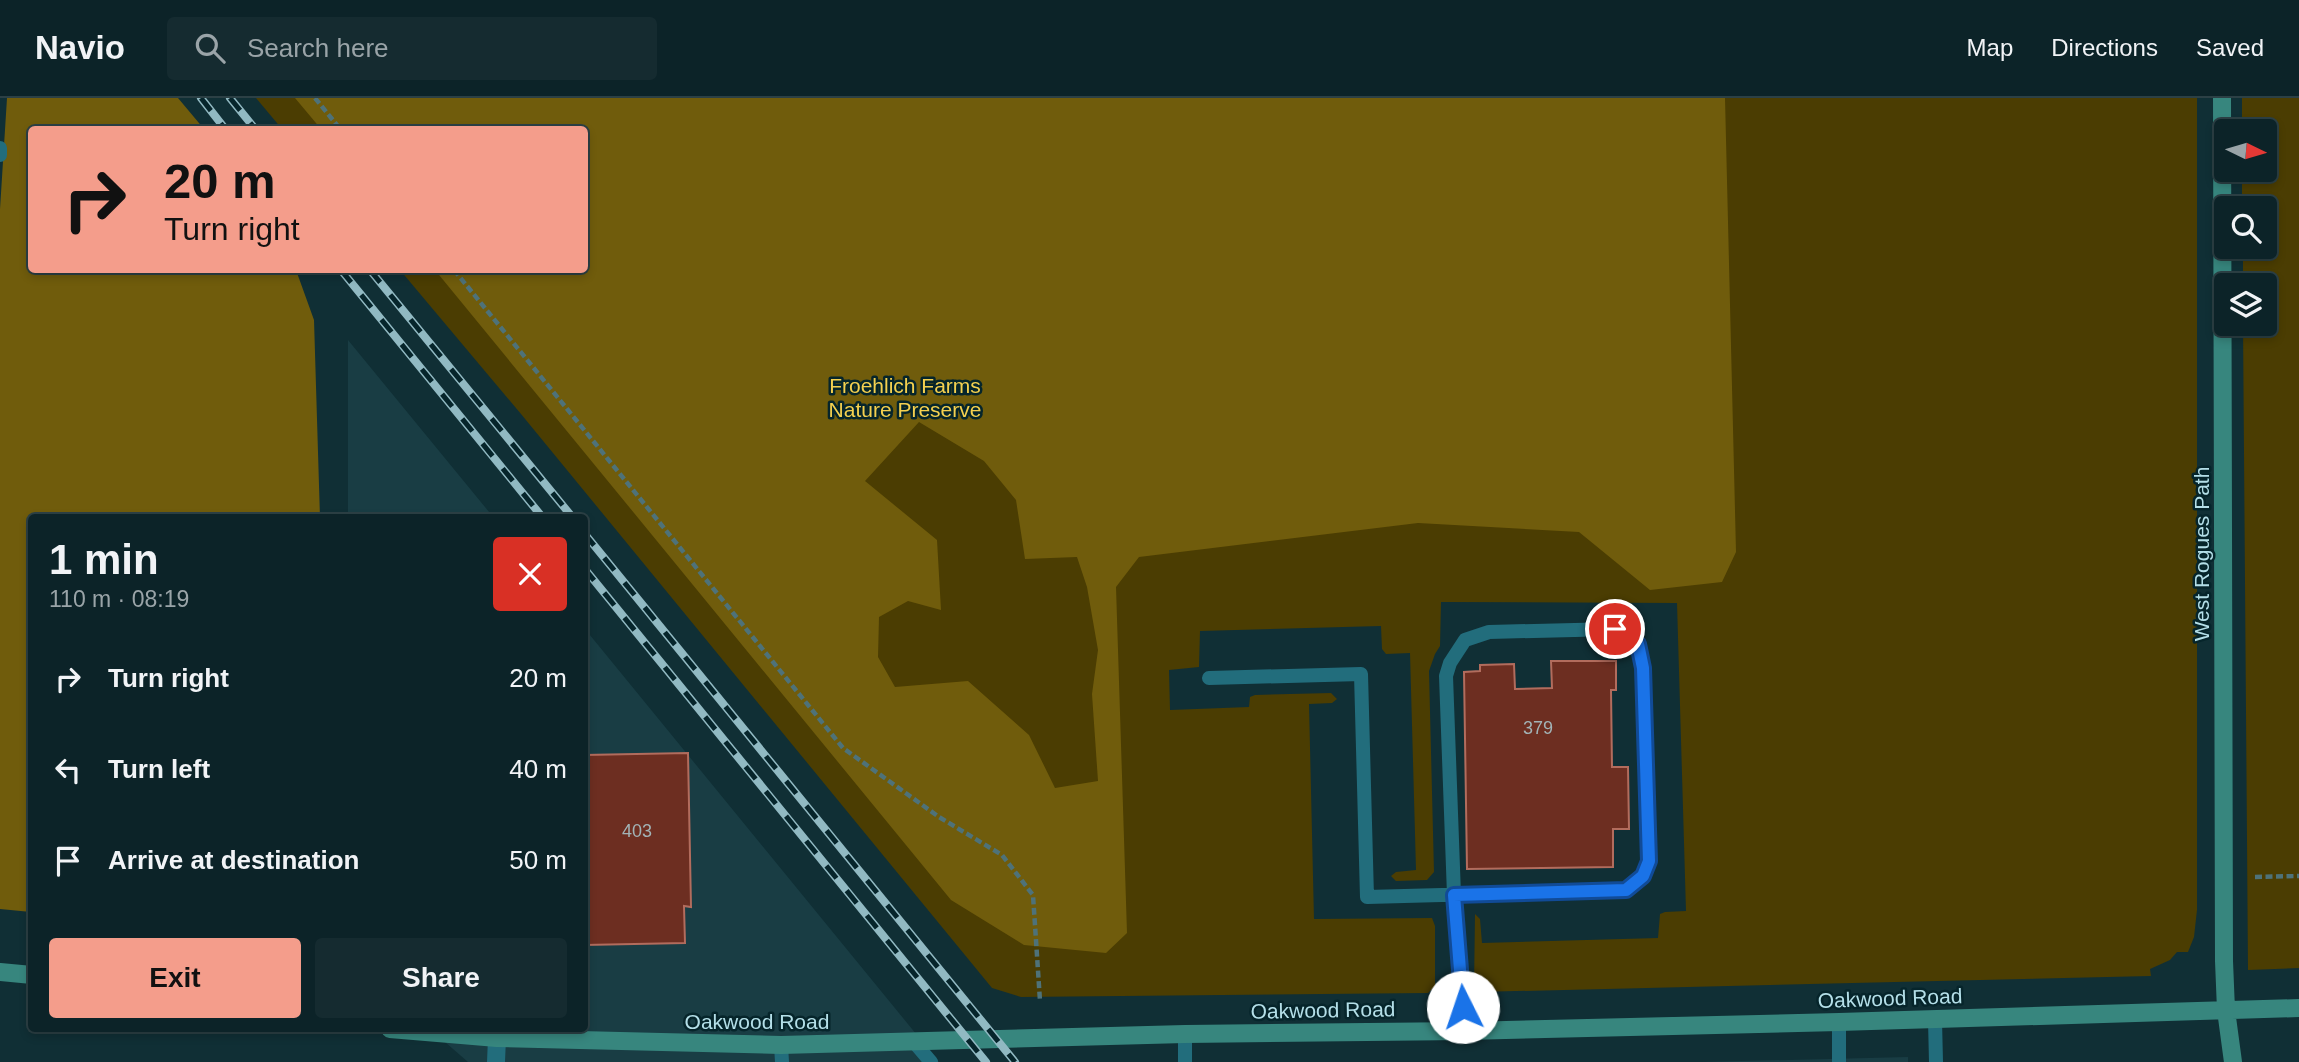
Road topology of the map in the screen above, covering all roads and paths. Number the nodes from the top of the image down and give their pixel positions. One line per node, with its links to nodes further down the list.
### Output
1 (315, 98): 3 (path)
2 (2222, 98): 15 (main road, West Rogues Path)
3 (338, 126)
4 (0, 148): 5 (lane)
5 (0, 155)
6 (456, 273): 13 (path)
7 (1209, 678): 10 (lane)
8 (2299, 876): 9 (path)
9 (2255, 877)
10 (1454, 895): 10 (lane); 18 (lane)
11 (0, 972): 12 (main road)
12 (28, 975)
13 (1040, 1001)
14 (2299, 1008): 15 (main road, Oakwood Road)
15 (2226, 1010): 16 (main road, Oakwood Road); 29 (main road, West Rogues Path)
16 (1935, 1020): 17 (main road, Oakwood Road); 28 (lane)
17 (1839, 1022): 18 (main road, Oakwood Road); 27 (lane)
18 (1465, 1031): 20 (main road, Oakwood Road)
19 (425, 1032): 21 (main road, Oakwood Road)
20 (1185, 1034): 22 (main road, Oakwood Road); 26 (lane)
21 (497, 1038): 23 (main road, Oakwood Road); 24 (street)
22 (914, 1042): 23 (main road, Oakwood Road); 25 (lane)
23 (781, 1054)
24 (496, 1062)
25 (931, 1062)
26 (1185, 1062)
27 (1839, 1062)
28 (1936, 1062)
29 (2233, 1062)

